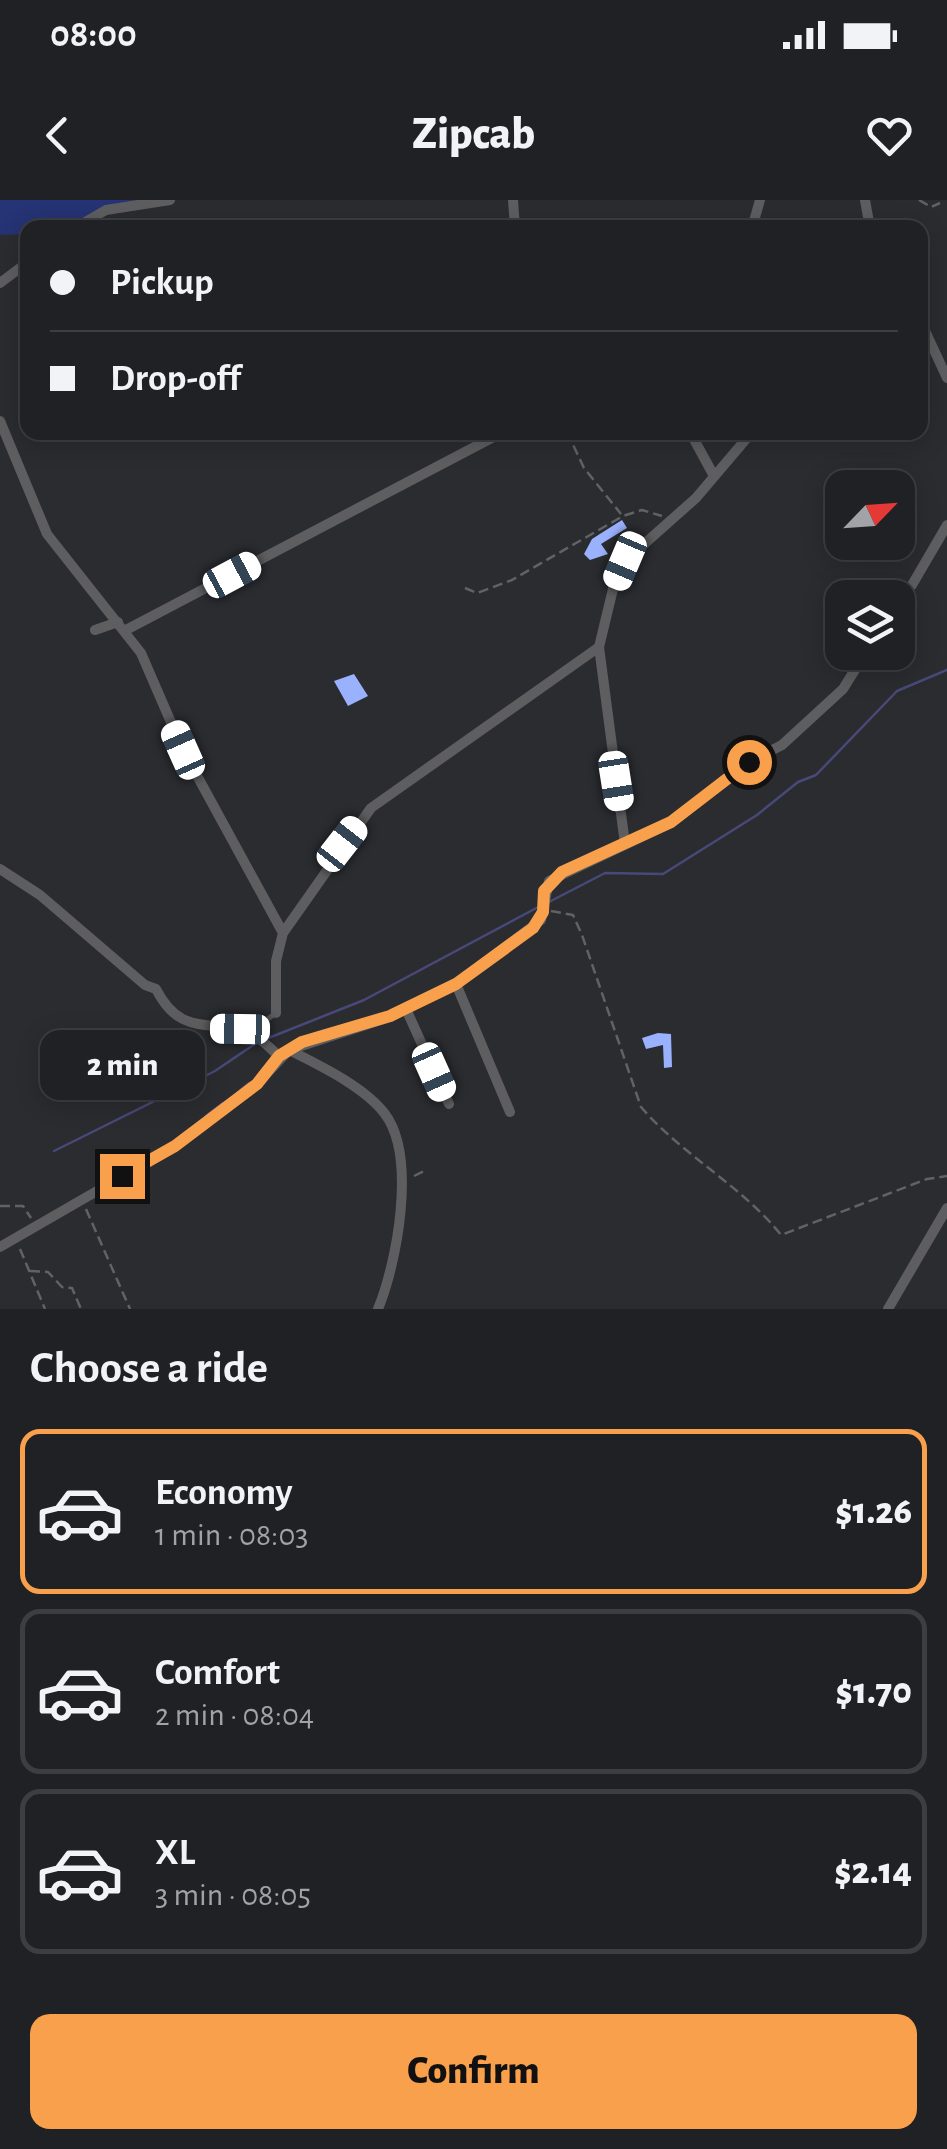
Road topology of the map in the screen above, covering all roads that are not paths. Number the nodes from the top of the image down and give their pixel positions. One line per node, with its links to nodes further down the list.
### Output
1 (170, 200): 2 (street)
2 (89, 220)
3 (928, 337): 4 (street)
4 (947, 378)
5 (0, 421): 14 (street)
6 (487, 440): 14 (street)
7 (694, 440): 9 (street)
8 (745, 440): 9 (street)
9 (714, 476): 16 (street)
10 (947, 525): 11 (street)
11 (939, 541): 12 (street); 13 (street)
12 (947, 552)
13 (915, 580)
14 (121, 626): 15 (street); 20 (street)
15 (95, 630)
16 (599, 647): 18 (street); 20 (street)
17 (855, 670): 18 (street)
18 (626, 844): 21 (street)
19 (0, 869): 24 (street)
20 (282, 933): 23 (street)
21 (456, 984): 22 (street); 27 (street)
22 (406, 1009): 25 (street); 26 (street)
23 (276, 1013): 24 (lane)
24 (240, 1029): 25 (street)
25 (284, 1053): 29 (street); 30 (street)
26 (449, 1104)
27 (510, 1112)
28 (947, 1208): 31 (street)
29 (0, 1248)
30 (378, 1309)
31 (888, 1309)

